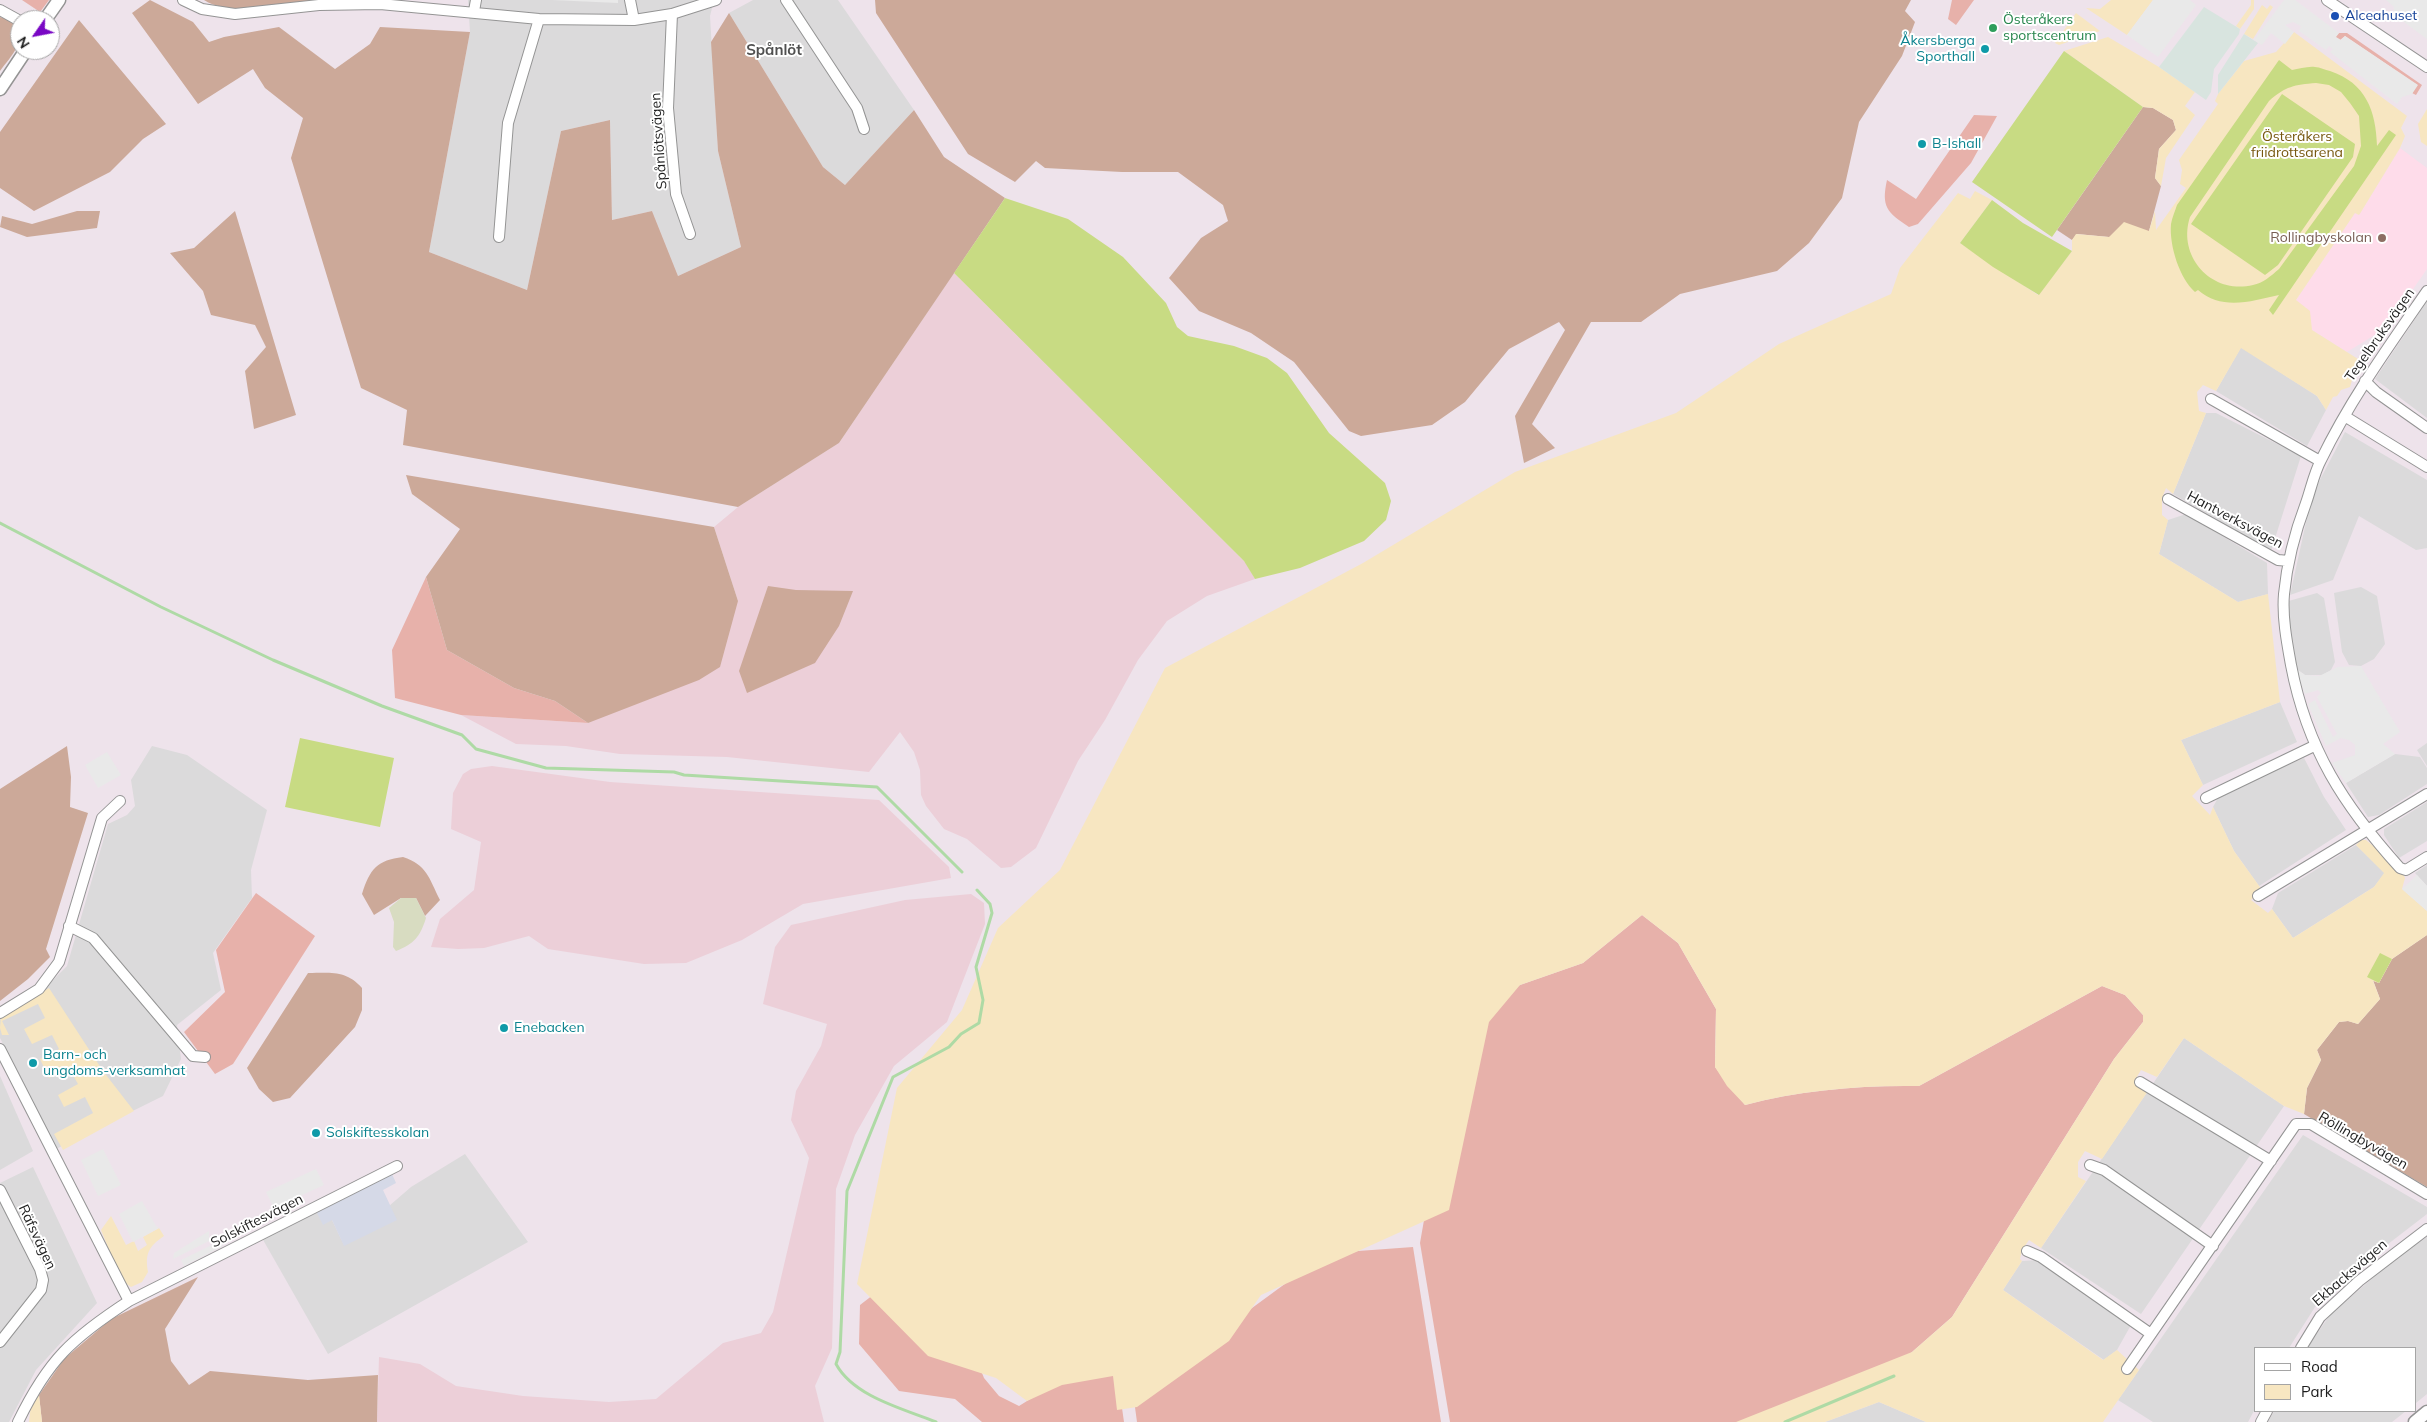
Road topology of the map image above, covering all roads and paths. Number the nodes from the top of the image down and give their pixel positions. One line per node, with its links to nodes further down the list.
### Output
1 (183, 0): 7 (street)
2 (476, 0): 8 (street)
3 (630, 0): 11 (street)
4 (716, 0): 9 (street)
5 (786, 0): 15 (street)
6 (2327, 0): 13 (street)
7 (380, 2): 8 (street)
8 (474, 11): 10 (street)
9 (672, 14): 11 (street); 16 (street, Spånlötsvägen)
10 (539, 19): 11 (street); 17 (street)
11 (634, 20)
12 (19, 60): 14 (street)
13 (2427, 67)
14 (0, 89)
15 (864, 129)
16 (690, 234)
17 (499, 237)
18 (2427, 291): 19 (street, Tegelbruksvägen)
19 (2365, 381): 20 (street, Tegelbruksvägen); 23 (street)
20 (2355, 396): 22 (street, Hantverksvägen)
21 (2212, 399): 24 (street)
22 (2346, 416): 24 (street, Hantverksvägen); 25 (street)
23 (2427, 428)
24 (2320, 461): 27 (street, Hantverksvägen)
25 (2427, 466)
26 (2168, 499): 27 (street, Hantverksvägen)
27 (2289, 562): 28 (street, Hantverksvägen)
28 (2314, 746): 30 (street); 32 (street, Hantverksvägen)
29 (2427, 794): 32 (street)
30 (2206, 798)
31 (120, 800): 35 (street)
32 (2367, 832): 33 (street, Hantverksvägen); 34 (street)
33 (2427, 857)
34 (2258, 896)
35 (69, 926): 36 (street); 38 (street)
36 (0, 1013)
37 (0, 1049): 48 (street)
38 (205, 1057)
39 (2140, 1082): 40 (street)
40 (2271, 1160): 44 (street, Röllingbyvägen); 46 (street, Röllingbyvägen)
41 (2090, 1165): 46 (street)
42 (397, 1166): 48 (street, Solskiftesvägen)
43 (0, 1190): 50 (street, Räfsvägen)
44 (2427, 1194)
45 (2427, 1229): 51 (street, Ekbacksvägen)
46 (2213, 1246): 49 (street, Röllingbyvägen)
47 (2027, 1251): 49 (street)
48 (129, 1301): 54 (street, Solskiftesvägen)
49 (2151, 1334): 52 (street, Röllingbyvägen)
50 (0, 1342)
51 (2302, 1347)
52 (2126, 1369)
53 (2427, 1412): 55 (street)
54 (18, 1422)
55 (2415, 1422)

